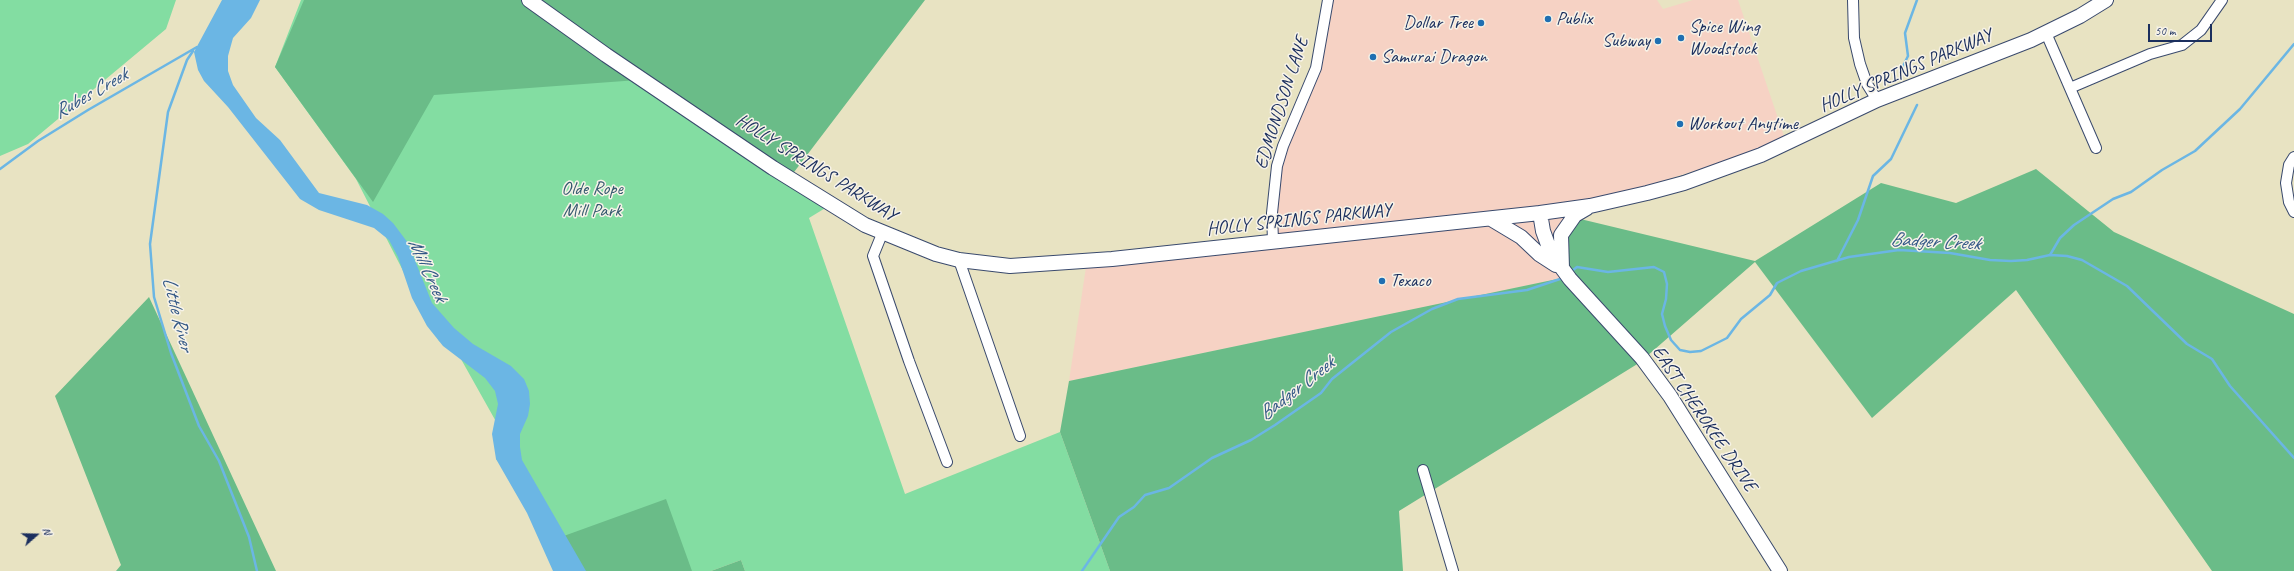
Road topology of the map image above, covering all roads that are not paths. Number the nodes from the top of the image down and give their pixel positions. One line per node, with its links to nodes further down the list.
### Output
1 (529, 0): 15 (main road, HOLLY SPRINGS PARKWAY)
2 (1328, 0): 16 (street, EDMONDSON LANE)
3 (1853, 0): 8 (street)
4 (2106, 0): 6 (main road, HOLLY SPRINGS PARKWAY)
5 (2222, 0): 7 (street)
6 (2046, 33): 7 (street); 8 (main road, HOLLY SPRINGS PARKWAY)
7 (2070, 88): 9 (street)
8 (1877, 100): 11 (main road, HOLLY SPRINGS PARKWAY)
9 (2096, 148)
10 (2294, 157): 12 (street)
11 (1590, 206): 13 (main road, HOLLY SPRINGS PARKWAY); 18 (main road)
12 (2294, 212)
13 (1540, 213): 14 (main road, HOLLY SPRINGS PARKWAY); 18 (main road, EAST CHEROKEE DRIVE)
14 (1491, 219): 16 (main road, HOLLY SPRINGS PARKWAY); 18 (main road)
15 (882, 234): 17 (main road, HOLLY SPRINGS PARKWAY); 20 (street)
16 (1272, 241): 17 (main road, HOLLY SPRINGS PARKWAY)
17 (959, 260): 19 (street)
18 (1562, 268): 23 (main road, EAST CHEROKEE DRIVE)
19 (1020, 436)
20 (947, 462)
21 (1423, 470): 22 (street)
22 (1453, 571)
23 (1780, 571)

